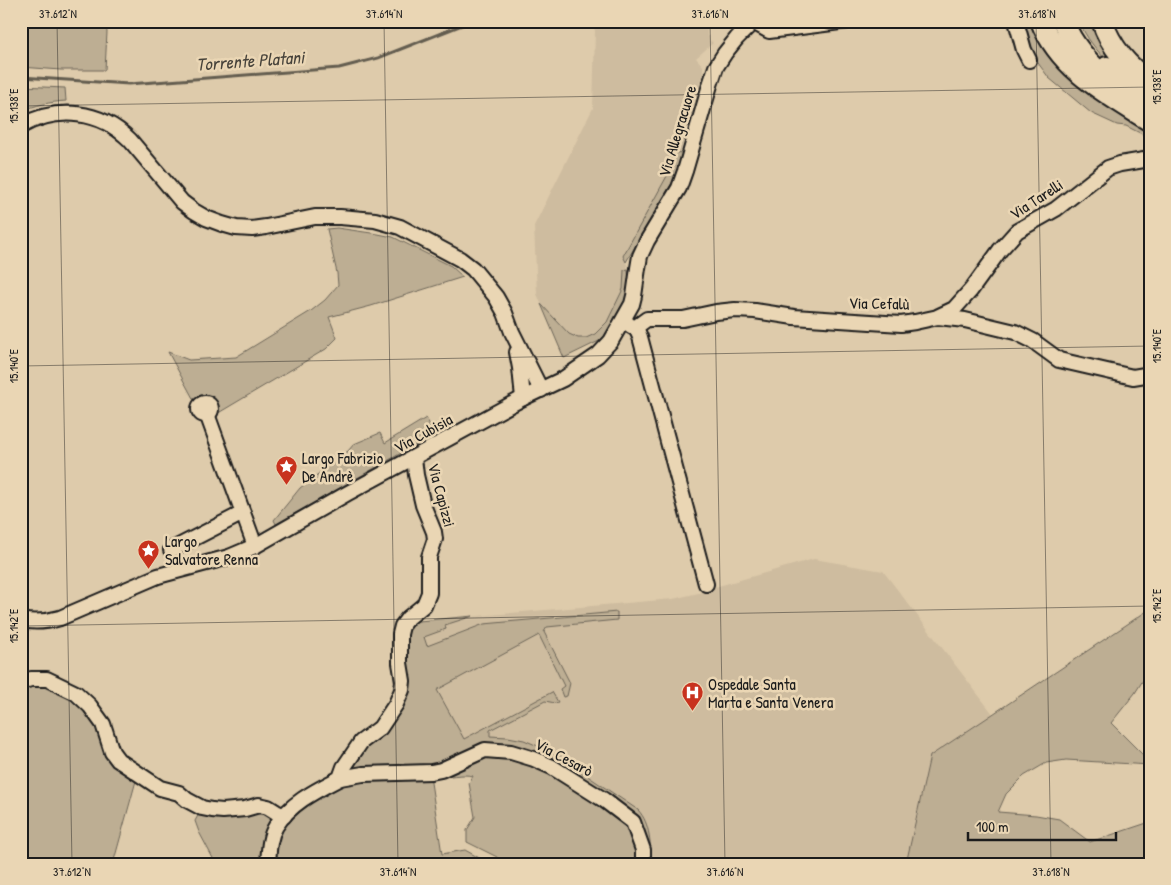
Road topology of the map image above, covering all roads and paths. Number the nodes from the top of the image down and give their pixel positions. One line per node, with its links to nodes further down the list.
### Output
1 (848, 21): 8 (street)
2 (1016, 21): 9 (street)
3 (1041, 21): 11 (highway)
4 (1047, 21): 11 (highway)
5 (1062, 21): 11 (highway)
6 (1073, 21): 11 (highway)
7 (1102, 21): 10 (highway)
8 (754, 22): 15 (street, Via Allegracuore)
9 (1030, 60)
10 (1150, 83)
11 (1149, 110)
12 (21, 126): 16 (street)
13 (1150, 159): 14 (street, Via Tarelli)
14 (938, 316): 15 (street, Via Cefalù); 17 (street, Via Cefalù)
15 (637, 320): 18 (street, Via Cubisia); 25 (street)
16 (512, 332): 18 (street); 19 (street)
17 (1150, 372)
18 (541, 390): 19 (street, Via Cubisia)
19 (523, 398): 21 (street, Via Cubisia)
20 (207, 414): 22 (street)
21 (414, 458): 23 (street, Via Cubisia); 28 (street, Via Capizzi)
22 (243, 513): 23 (street); 24 (street)
23 (255, 546): 26 (street, Via Cubisia)
24 (171, 550)
25 (706, 584)
26 (21, 620)
27 (21, 682): 29 (street)
28 (340, 778): 29 (street); 31 (street, Via Cesarò)
29 (284, 816): 30 (street)
30 (268, 864)
31 (642, 864)

